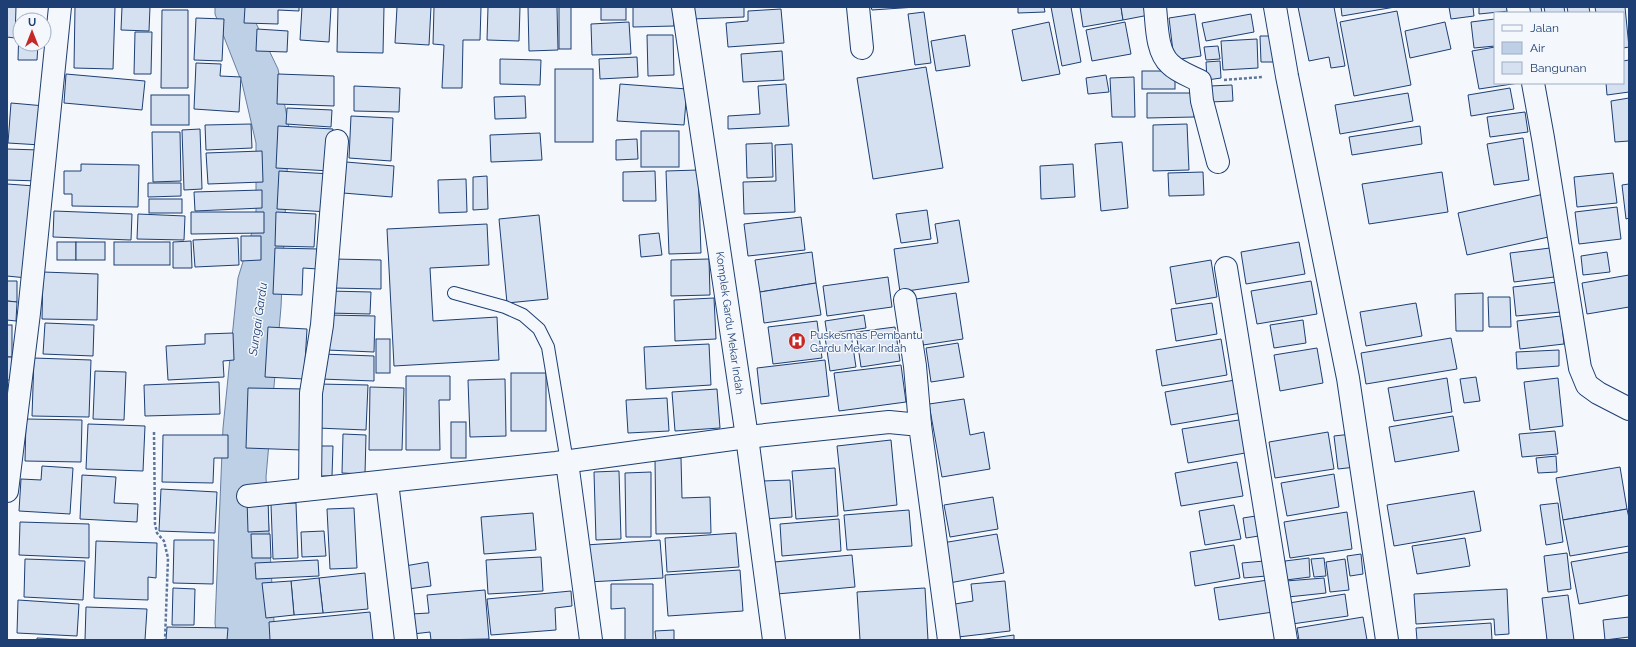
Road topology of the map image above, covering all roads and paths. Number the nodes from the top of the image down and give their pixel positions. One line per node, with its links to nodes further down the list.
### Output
1 (60, 7): 22 (street)
2 (683, 7): 18 (street, Komplek Gardu Mekar Indah)
3 (858, 7): 6 (street)
4 (1155, 7): 8 (street)
5 (1275, 7): 7 (street)
6 (862, 48)
7 (1287, 76): 8 (path); 30 (street)
8 (1200, 81): 11 (street)
9 (1533, 84): 15 (street)
10 (337, 141): 21 (street)
11 (1218, 162)
12 (1226, 268): 29 (street)
13 (454, 292): 19 (lane)
14 (905, 300): 16 (street)
15 (1629, 409)
16 (920, 425): 18 (street); 28 (street)
17 (154, 432): 24 (path)
18 (747, 437): 19 (street); 27 (street, Komplek Gardu Mekar Indah)
19 (567, 462): 20 (street); 26 (street)
20 (387, 482): 21 (street); 25 (street)
21 (310, 489): 23 (street)
22 (7, 491)
23 (248, 496)
24 (165, 640)
25 (406, 640)
26 (591, 640)
27 (774, 640)
28 (949, 640)
29 (1286, 640)
30 (1387, 640)

